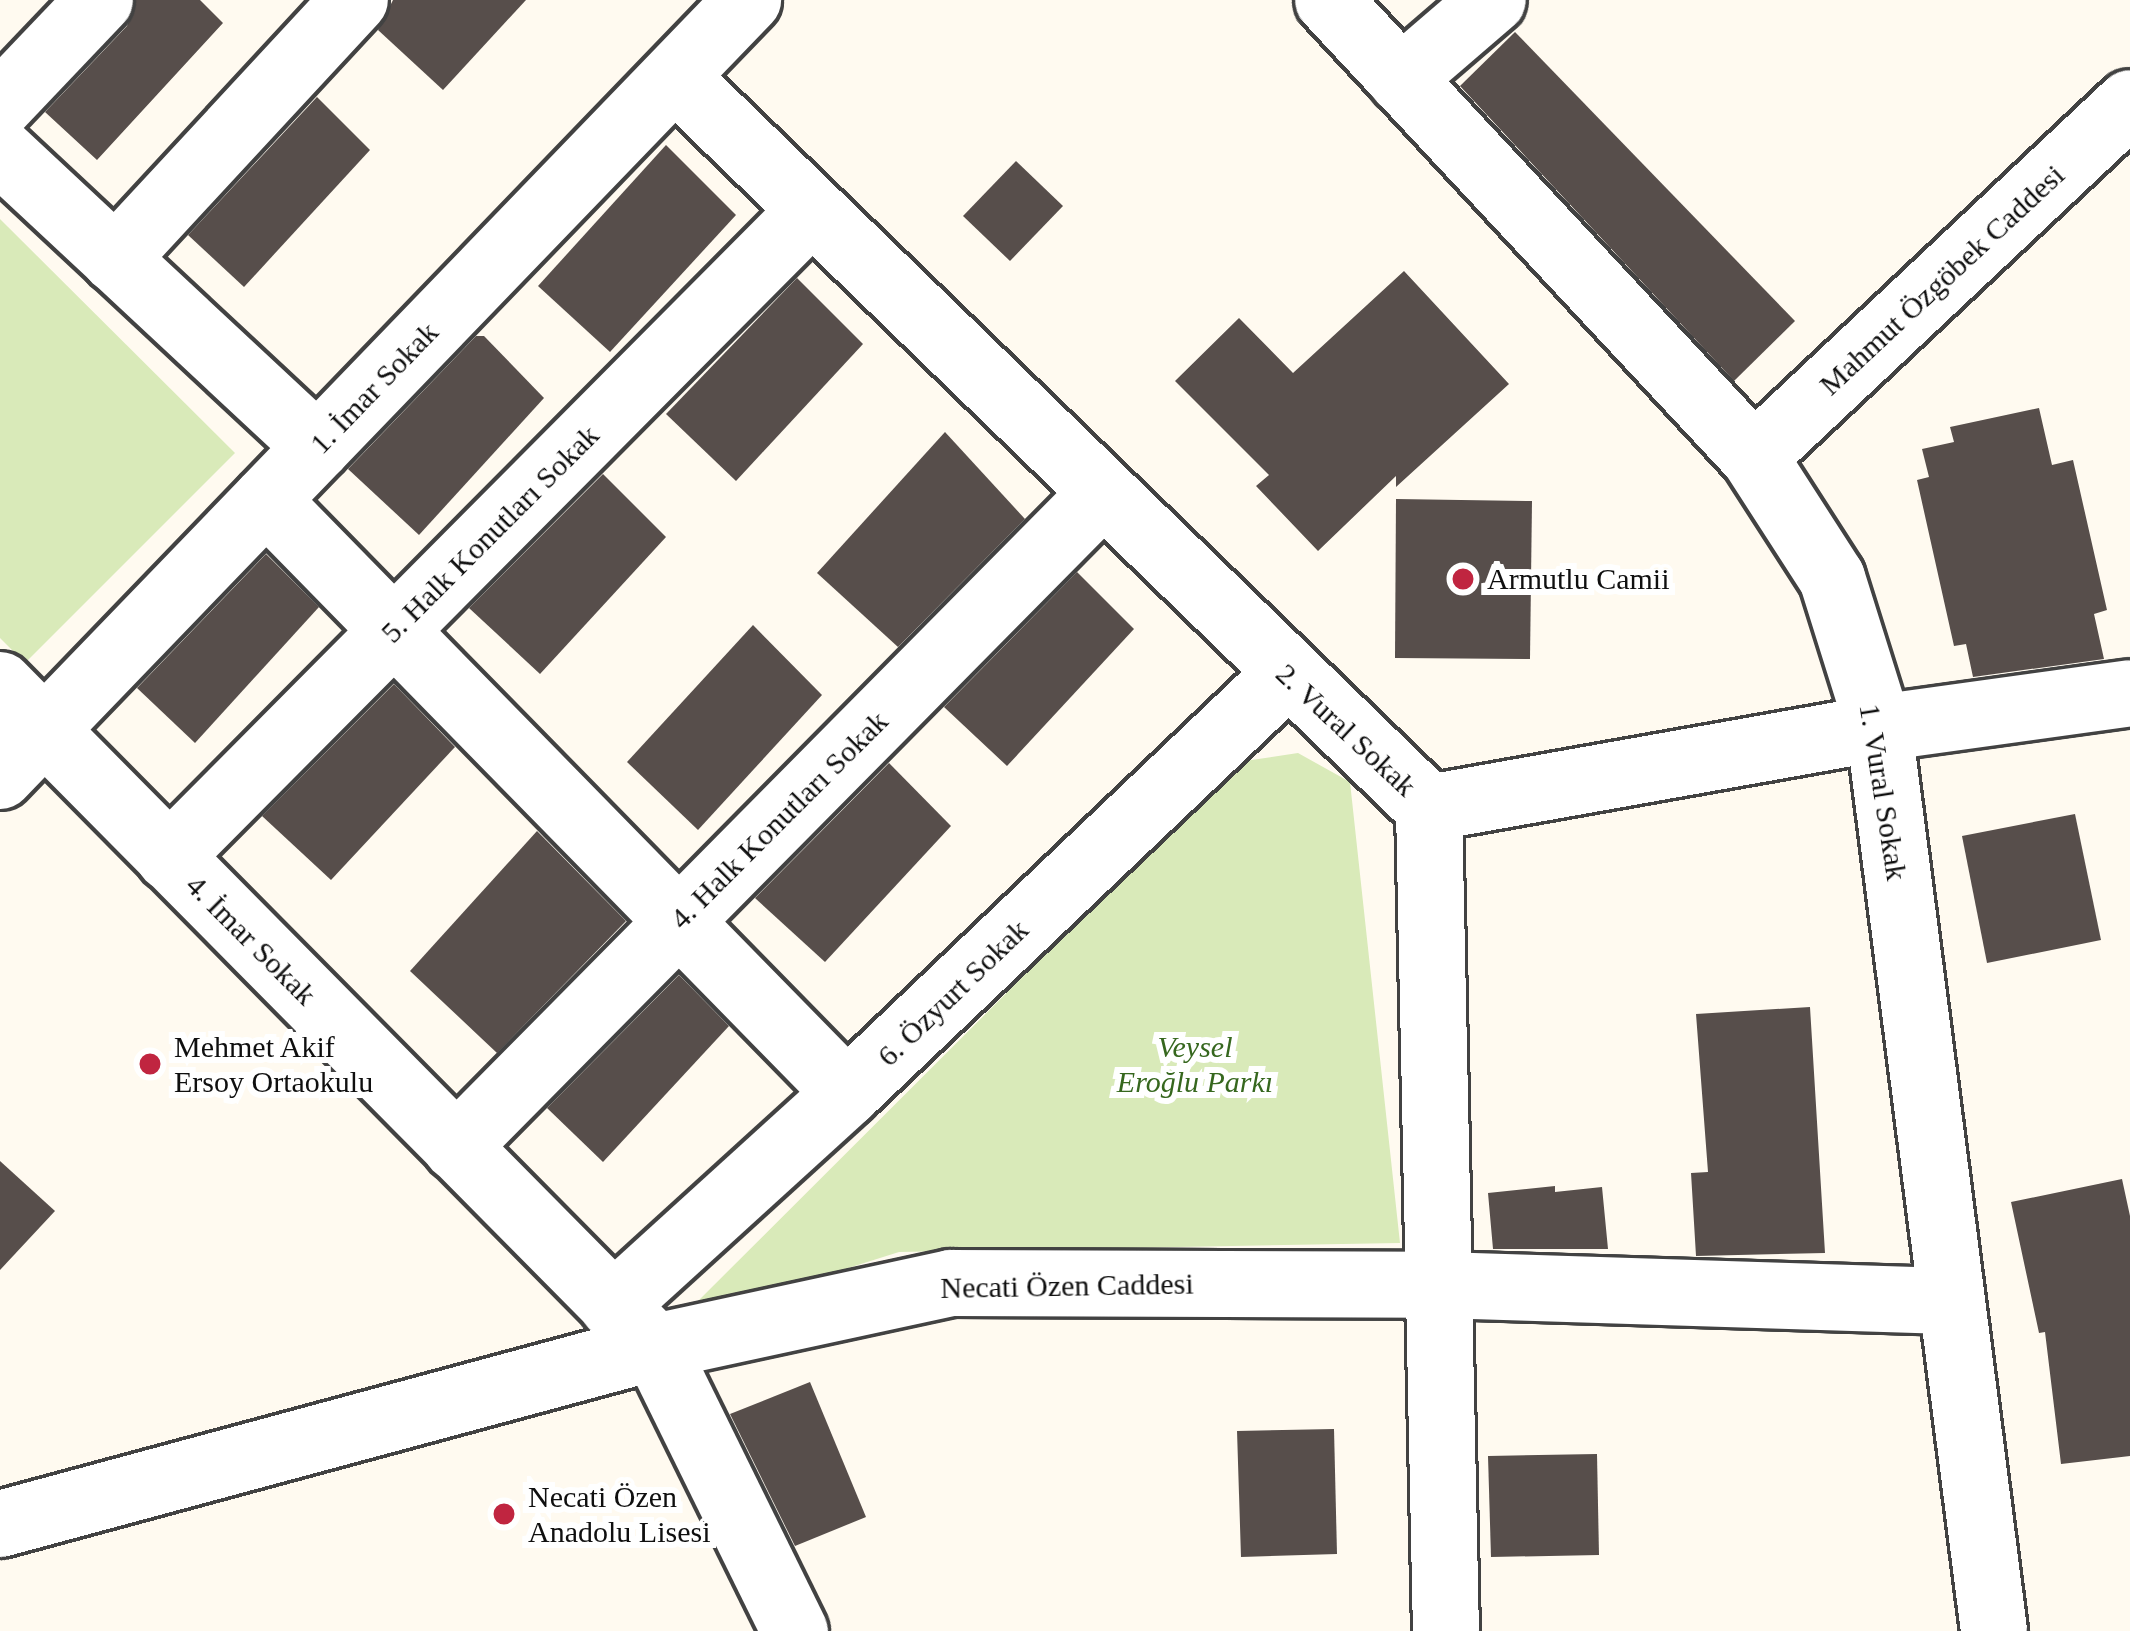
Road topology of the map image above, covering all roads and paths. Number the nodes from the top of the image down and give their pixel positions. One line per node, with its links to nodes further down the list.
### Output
1 (100, 0): 9 (street)
2 (355, 0): 12 (street)
3 (748, 0): 6 (street, 1. İmar Sokak)
4 (1328, 0): 7 (street, 1. Vural Sokak)
5 (1493, 0): 7 (street)
6 (675, 76): 11 (street, 2. Vural Sokak); 13 (street, 1. İmar Sokak)
7 (1401, 79): 14 (street, 1. Vural Sokak)
8 (2130, 103): 14 (street, Mahmut Özgöbek Caddesi)
9 (0, 105)
10 (0, 151): 12 (street)
11 (812, 211): 15 (street, 2. Vural Sokak); 17 (street, 5. Halk Konutları Sokak)
12 (116, 259): 13 (street)
13 (317, 447): 16 (street, 1. İmar Sokak)
14 (1754, 457): 20 (street, 1. Vural Sokak)
15 (1102, 494): 18 (street, 2. Vural Sokak); 24 (street, 4. Halk Konutları Sokak)
16 (266, 500): 17 (street); 21 (street, 1. İmar Sokak)
17 (394, 631): 23 (street, 5. Halk Konutları Sokak); 24 (street)
18 (1286, 674): 22 (street, 2. Vural Sokak); 25 (street, 6. Özyurt Sokak)
19 (2130, 693): 20 (street)
20 (1879, 728): 22 (street); 28 (street, 1. Vural Sokak)
21 (15, 730): 23 (street, 4. İmar Sokak)
22 (1429, 808): 27 (street, 2. Vural Sokak)
23 (169, 856): 26 (street, 4. İmar Sokak)
24 (679, 921): 25 (street); 26 (street, 4. Halk Konutları Sokak)
25 (847, 1093): 29 (street, 6. Özyurt Sokak)
26 (456, 1147): 29 (street, 4. İmar Sokak)
27 (1441, 1285): 28 (street, Necati Özen Caddesi); 29 (street, Necati Özen Caddesi); 32 (street, 2. Vural Sokak)
28 (1948, 1301): 33 (street, 1. Vural Sokak)
29 (634, 1326): 30 (street, Necati Özen Caddesi); 31 (street, 4. İmar Sokak)
30 (0, 1524)
31 (795, 1631)
32 (1445, 1631)
33 (1994, 1631)

